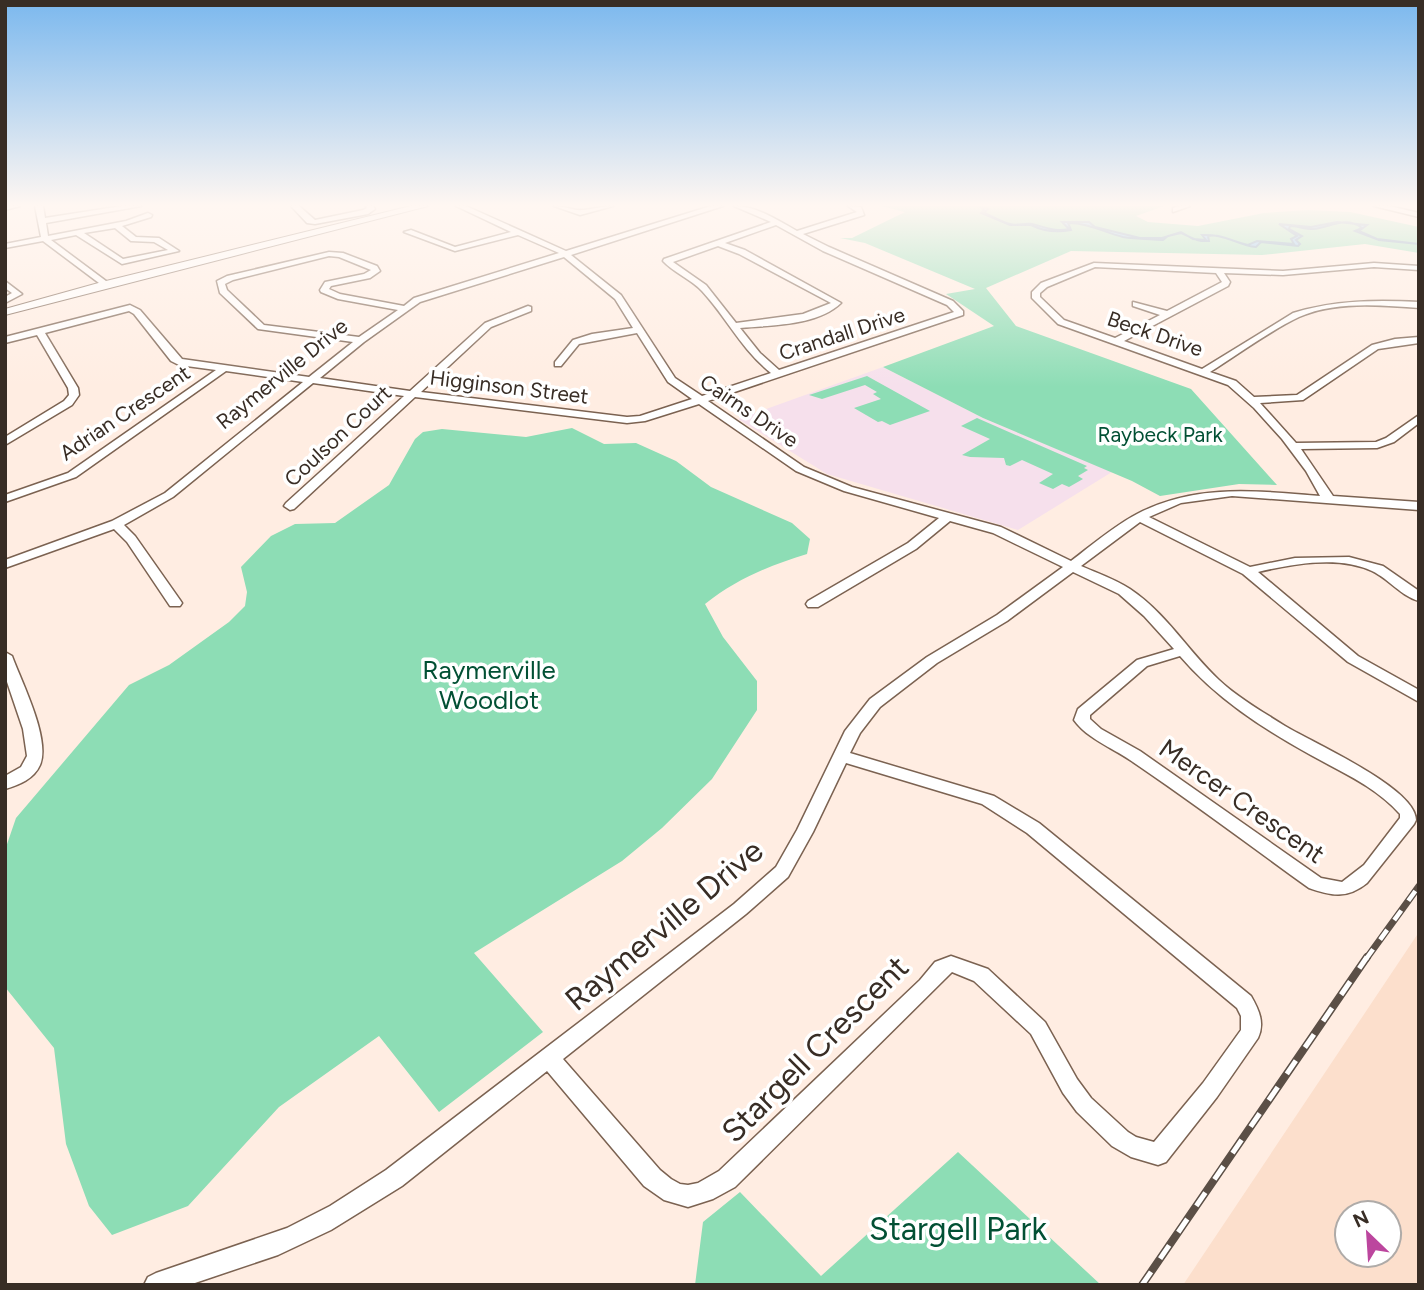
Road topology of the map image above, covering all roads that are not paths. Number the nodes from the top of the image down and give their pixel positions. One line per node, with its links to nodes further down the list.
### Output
1 (82, 266): 17 (street)
2 (176, 266): 17 (main road)
3 (278, 266): 29 (street)
4 (369, 266): 21 (street)
5 (521, 266): 21 (street, Raymerville Drive)
6 (580, 266): 27 (street, Cairns Drive)
7 (674, 266): 25 (street)
8 (768, 266): 25 (street)
9 (865, 266): 35 (street, Crandall Drive)
10 (1086, 266): 31 (street, Beck Drive)
11 (1120, 266): 15 (street, Beck Drive)
12 (1368, 266): 15 (street)
13 (1398, 266): 14 (street)
14 (1419, 268)
15 (1218, 270): 24 (street)
16 (5, 283): 18 (street)
17 (106, 284): 23 (main road)
18 (5, 300)
19 (1136, 304): 24 (street)
20 (1419, 305): 34 (street)
21 (403, 308): 29 (street, Raymerville Drive)
22 (528, 309): 37 (street, Coulson Court)
23 (5, 312)
24 (1166, 314): 31 (street)
25 (732, 326): 35 (street)
26 (39, 330): 28 (street, Adrian Crescent); 33 (street, Adrian Crescent); 41 (street)
27 (640, 330): 32 (street); 39 (street, Cairns Drive)
28 (5, 340)
29 (361, 340): 36 (street, Raymerville Drive)
30 (1419, 340): 38 (street)
31 (1117, 341): 34 (street, Beck Drive)
32 (558, 364)
33 (225, 368): 36 (street, Adrian Crescent); 43 (street, Adrian Crescent)
34 (1205, 371): 38 (street, Beck Drive)
35 (779, 375): 39 (street, Crandall Drive)
36 (312, 380): 37 (street, Higginson Street); 49 (street, Raymerville Drive)
37 (412, 394): 39 (street, Higginson Street); 45 (street, Coulson Court)
38 (1253, 400): 42 (street, Beck Drive)
39 (698, 401): 47 (street, Cairns Drive)
40 (1419, 418): 42 (street)
41 (5, 442)
42 (1291, 446): 44 (street, Beck Drive)
43 (5, 499)
44 (1328, 499): 46 (street, Raymerville Drive); 48 (street, Raymerville Drive)
45 (290, 506)
46 (1419, 506)
47 (947, 517): 51 (street, Cairns Drive); 55 (street)
48 (1139, 517): 51 (street, Raymerville Drive); 52 (street)
49 (116, 524): 50 (street, Raymerville Drive); 54 (street)
50 (5, 564)
51 (1072, 566): 56 (street, Mercer Crescent); 59 (street, Raymerville Drive)
52 (1248, 571): 53 (street); 58 (street)
53 (1419, 597)
54 (175, 603)
55 (813, 604)
56 (1185, 650): 56 (street, Mercer Crescent)
57 (5, 656): 60 (street)
58 (1419, 697)
59 (841, 756): 61 (street, Raymerville Drive); 61 (street, Stargell Crescent)
60 (5, 783)
61 (549, 1058): 62 (street, Raymerville Drive)
62 (156, 1285)

